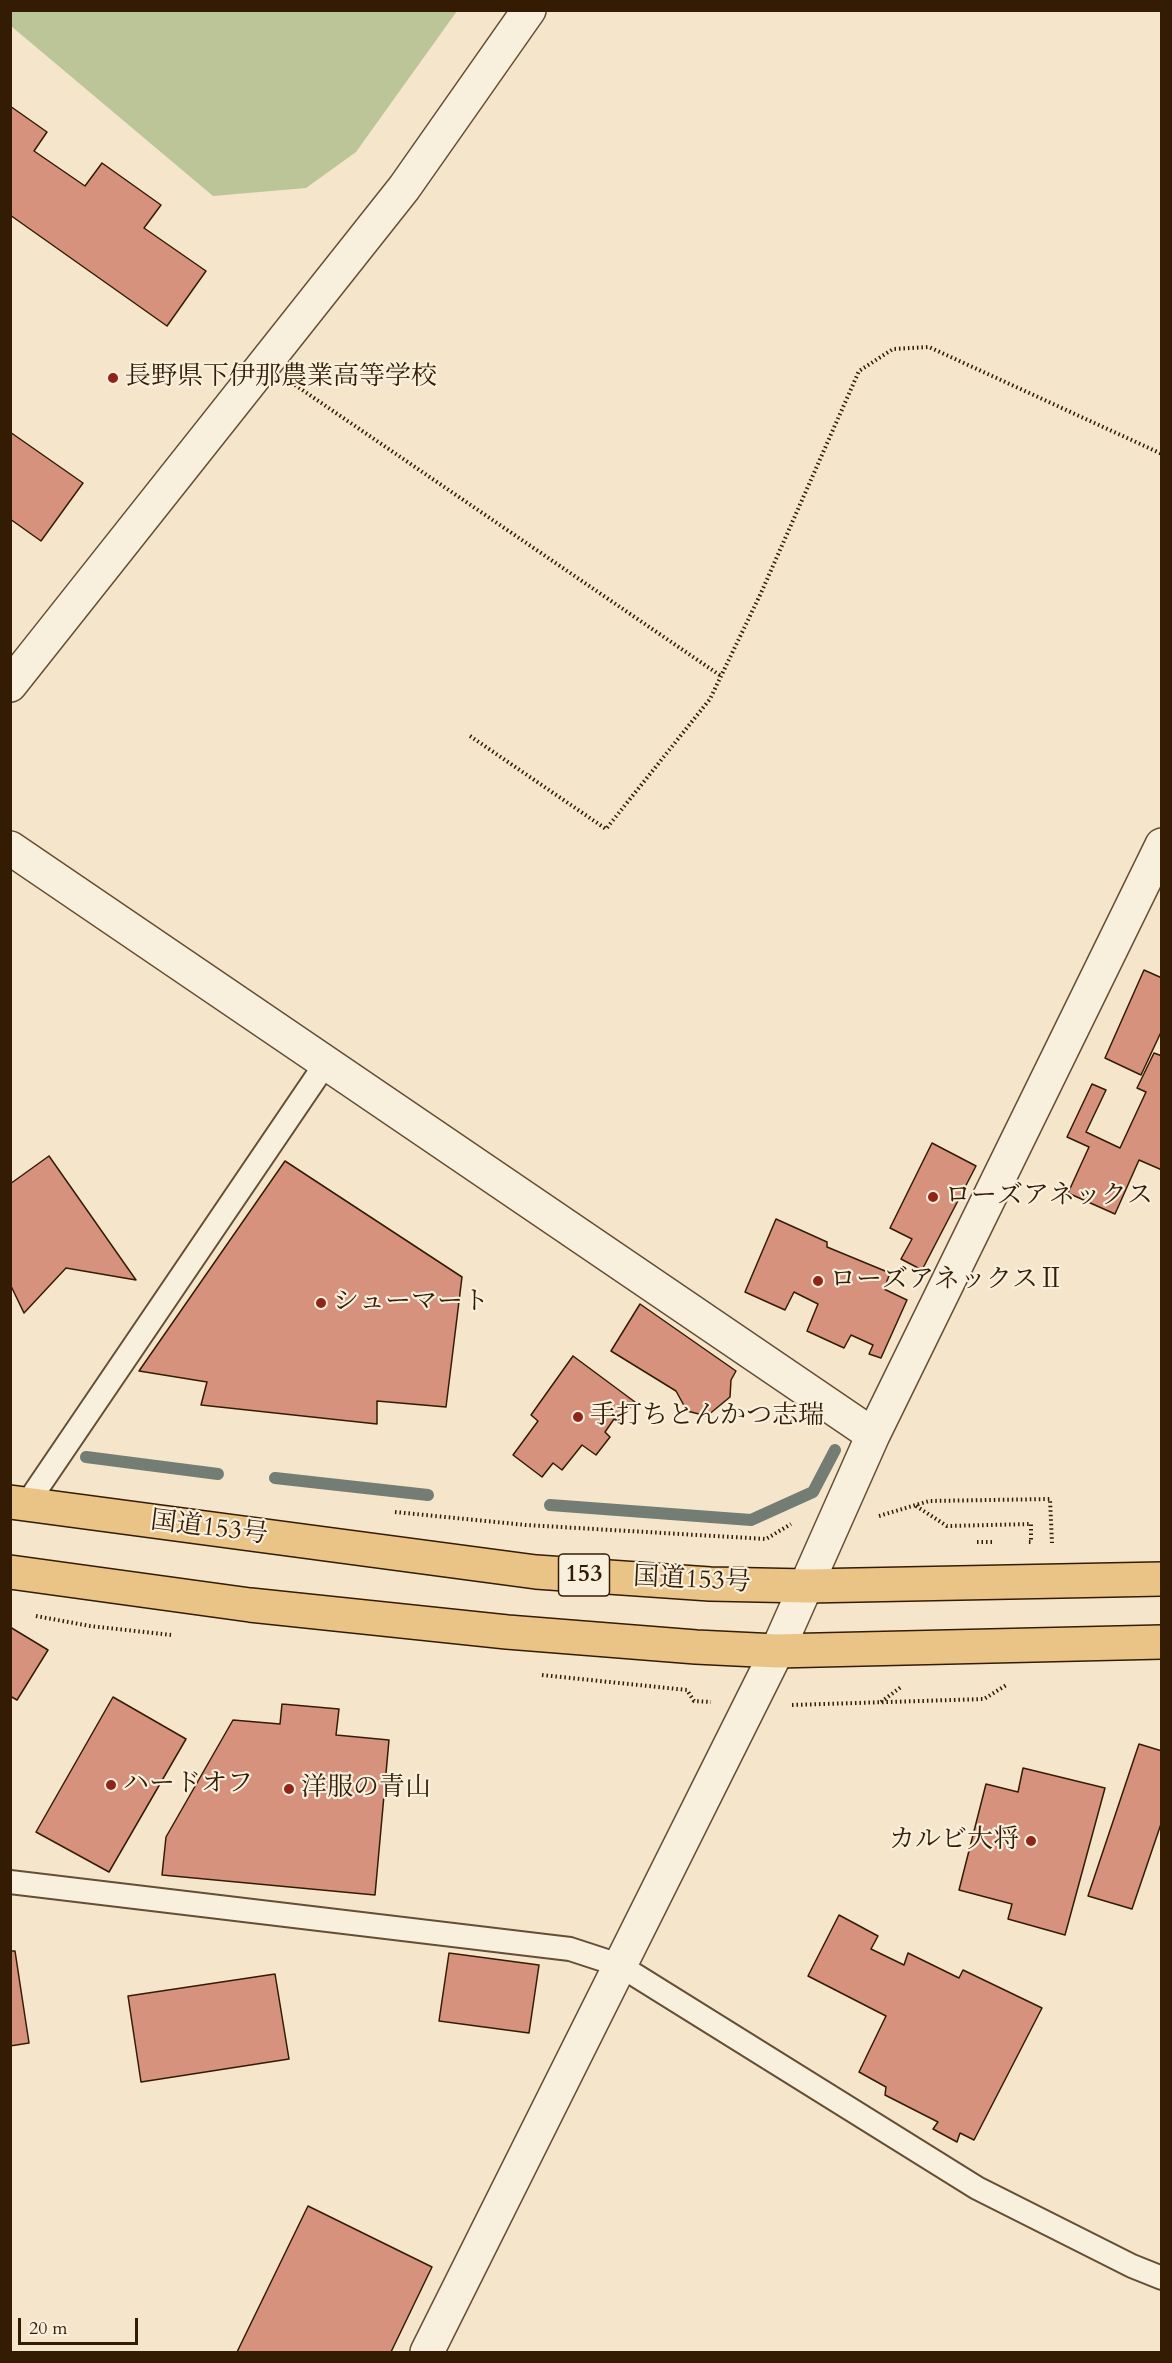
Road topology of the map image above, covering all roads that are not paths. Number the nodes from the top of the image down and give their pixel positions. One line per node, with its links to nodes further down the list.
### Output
1 (529, 10): 2 (street)
2 (10, 685)
3 (1161, 845): 5 (street)
4 (10, 848): 6 (street)
5 (1150, 895): 7 (street)
6 (326, 1063): 7 (street); 8 (lane)
7 (873, 1435): 11 (street)
8 (18, 1503): 11 (highway, 国道153号 / 153)
9 (10, 1572): 13 (highway)
10 (1161, 1579): 11 (highway, 国道153号 / 153)
11 (807, 1586): 13 (street)
12 (1161, 1642): 13 (highway)
13 (777, 1651): 15 (street)
14 (10, 1882): 15 (lane)
15 (619, 1965): 16 (lane); 17 (street)
16 (1161, 2278)
17 (427, 2352)

